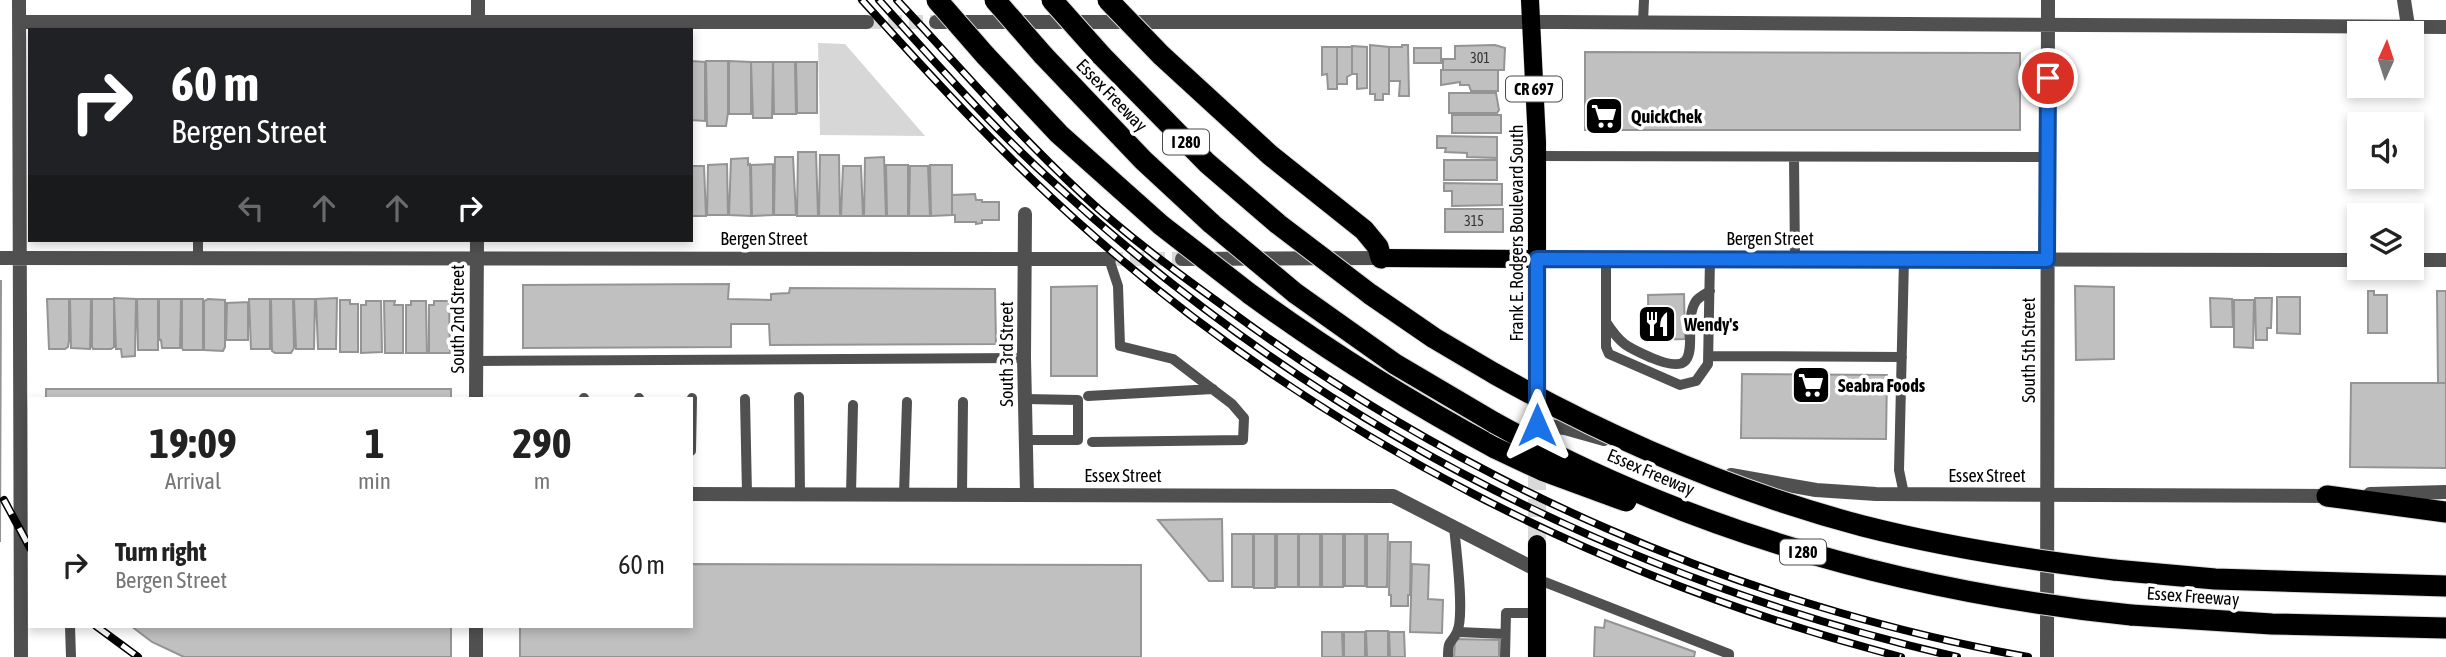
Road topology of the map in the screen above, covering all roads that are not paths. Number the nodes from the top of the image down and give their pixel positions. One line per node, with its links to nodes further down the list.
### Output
1 (19, 0): 12 (street)
2 (478, 0): 18 (street)
3 (937, 0): 77 (highway, bridge)
4 (995, 0): 77 (highway, Essex Freeway / I 280, bridge)
5 (1052, 0): 80 (highway, Essex Freeway / I 280, bridge)
6 (1108, 0): 30 (highway, bridge)
7 (1530, 0): 15 (main road, Frank E. Rodgers Boulevard South / CR 697)
8 (1644, 0): 16 (lane)
9 (2048, 0): 17 (street, South 5th Street)
10 (2404, 0): 11 (street)
11 (2407, 21)
12 (19, 22): 18 (street); 29 (street)
13 (867, 22): 18 (street)
14 (936, 22): 15 (street)
15 (1530, 22): 16 (street); 22 (main road, Frank E. Rodgers Boulevard South / CR 697)
16 (1643, 22): 17 (street)
17 (2048, 24): 19 (street); 24 (street, South 5th Street)
18 (478, 26)
19 (2347, 26)
20 (2424, 26): 21 (street)
21 (2446, 27)
22 (1537, 156): 23 (lane); 36 (main road, Frank E. Rodgers Boulevard South / CR 697)
23 (1794, 157): 24 (lane); 40 (lane)
24 (2048, 158): 41 (street, South 5th Street)
25 (1025, 214): 33 (street, South 3rd Street)
26 (198, 242): 31 (lane)
27 (477, 242): 32 (street, South 2nd Street)
28 (0, 258): 29 (street, Bergen Street)
29 (20, 258): 31 (street, Bergen Street); 63 (street)
30 (1381, 258): 35 (street, Bergen Street); 36 (main road, Bergen Street)
31 (198, 259): 32 (street, Bergen Street)
32 (477, 259): 33 (street, Bergen Street); 50 (street, South 2nd Street)
33 (1024, 259): 34 (street, Bergen Street); 48 (street, South 3rd Street)
34 (1109, 259): 51 (lane)
35 (1182, 259)
36 (1537, 259): 37 (street, Bergen Street); 60 (main road, Frank E. Rodgers Boulevard South / CR 697)
37 (1606, 259): 38 (street, Bergen Street); 46 (lane)
38 (1710, 259): 40 (street, Bergen Street); 45 (lane)
39 (1904, 259): 40 (street, Bergen Street); 41 (street, Bergen Street); 49 (lane)
40 (1795, 260)
41 (2047, 260): 42 (street, Bergen Street); 73 (street, South 5th Street)
42 (2347, 260)
43 (2424, 260): 44 (street)
44 (2446, 260)
45 (1710, 291): 46 (lane); 47 (lane)
46 (1606, 322): 47 (lane)
47 (1709, 356): 49 (lane)
48 (1024, 358): 50 (lane); 56 (street, South 3rd Street)
49 (1902, 358): 72 (lane)
50 (477, 361): 53 (street, South 2nd Street)
51 (1213, 389): 52 (lane); 62 (lane)
52 (1088, 396)
53 (476, 397)
54 (799, 397): 67 (lane)
55 (745, 399): 66 (lane)
56 (1025, 399): 61 (street, South 3rd Street); 61 (lane)
57 (907, 402): 69 (lane)
58 (963, 402): 70 (lane)
59 (853, 405): 68 (lane)
60 (1537, 425): 72 (street, Essex Street)
61 (1026, 440): 71 (street, South 3rd Street)
62 (1092, 442)
63 (26, 491): 87 (street)
64 (2446, 492): 74 (street, Essex Street)
65 (693, 494): 66 (street, Essex Street)
66 (747, 494): 67 (street, Essex Street)
67 (800, 494): 68 (street, Essex Street)
68 (851, 494): 69 (street, Essex Street)
69 (904, 494): 70 (street, Essex Street)
70 (962, 494): 71 (street, Essex Street)
71 (1027, 494): 76 (street, Essex Street)
72 (1904, 494): 73 (street, Essex Street)
73 (2048, 494): 74 (street, Essex Street); 94 (street, South 5th Street)
74 (2327, 496): 75 (highway)
75 (2446, 512)
76 (1454, 527): 79 (street, Essex Street); 85 (lane)
77 (1748, 535): 84 (highway, Essex Freeway / I 280, bridge)
78 (1537, 544): 79 (main road)
79 (1537, 574): 81 (main road); 93 (lane)
80 (2446, 586)
81 (1537, 613): 86 (lane); 92 (main road)
82 (70, 628): 88 (lane)
83 (476, 628): 89 (street)
84 (2446, 628)
85 (1458, 632): 86 (lane); 90 (lane)
86 (1506, 634): 91 (lane)
87 (21, 657)
88 (71, 657)
89 (476, 657)
90 (1448, 657)
91 (1506, 657)
92 (1537, 657)
93 (1729, 657)
94 (2047, 657)

